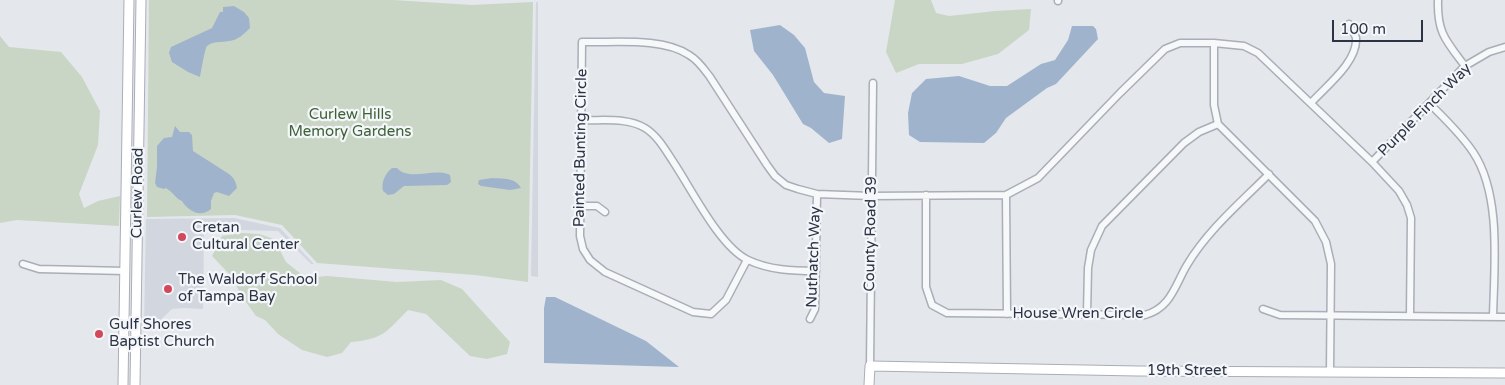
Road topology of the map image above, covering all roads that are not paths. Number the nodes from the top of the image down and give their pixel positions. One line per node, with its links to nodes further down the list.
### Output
1 (129, 0): 23 (main road, Curlew Road)
2 (141, 0): 33 (main road, Curlew Road)
3 (1438, 0): 7 (street)
4 (1349, 24): 9 (street)
5 (1214, 43): 9 (street); 12 (street); 17 (street)
6 (1505, 47): 7 (street, Purple Finch Way)
7 (1465, 66): 10 (street, Purple Finch Way)
8 (873, 83): 18 (street, County Road 39)
9 (1311, 102): 13 (street)
10 (1430, 104): 13 (street, Purple Finch Way); 30 (street)
11 (581, 120): 15 (street, Painted Bunting Circle); 19 (street, Painted Bunting Circle); 21 (street)
12 (1218, 124): 14 (street); 27 (street)
13 (1372, 162): 29 (street)
14 (1269, 174): 27 (street, House Wren Circle); 28 (street)
15 (817, 194): 18 (street); 24 (street, Nuthatch Way)
16 (926, 195): 17 (street); 18 (street); 26 (street, House Wren Circle)
17 (1006, 195): 26 (street)
18 (871, 196): 34 (street, County Road 39)
19 (580, 206): 20 (street); 21 (street, Painted Bunting Circle)
20 (605, 212)
21 (747, 260): 24 (street)
22 (23, 264): 23 (street)
23 (125, 271): 33 (main road); 37 (main road, Curlew Road)
24 (816, 271): 32 (street, Nuthatch Way)
25 (1263, 309): 28 (street)
26 (1007, 314): 27 (street, House Wren Circle)
27 (1087, 314)
28 (1331, 316): 29 (street); 35 (street)
29 (1410, 316): 30 (street)
30 (1493, 317): 31 (street)
31 (1505, 317)
32 (810, 319)
33 (136, 332): 38 (main road, Curlew Road)
34 (870, 366): 35 (main road, 19th Street); 39 (main road, County Road 39)
35 (1330, 372): 36 (main road, 19th Street)
36 (1505, 373)
37 (123, 385)
38 (135, 385)
39 (869, 385)

